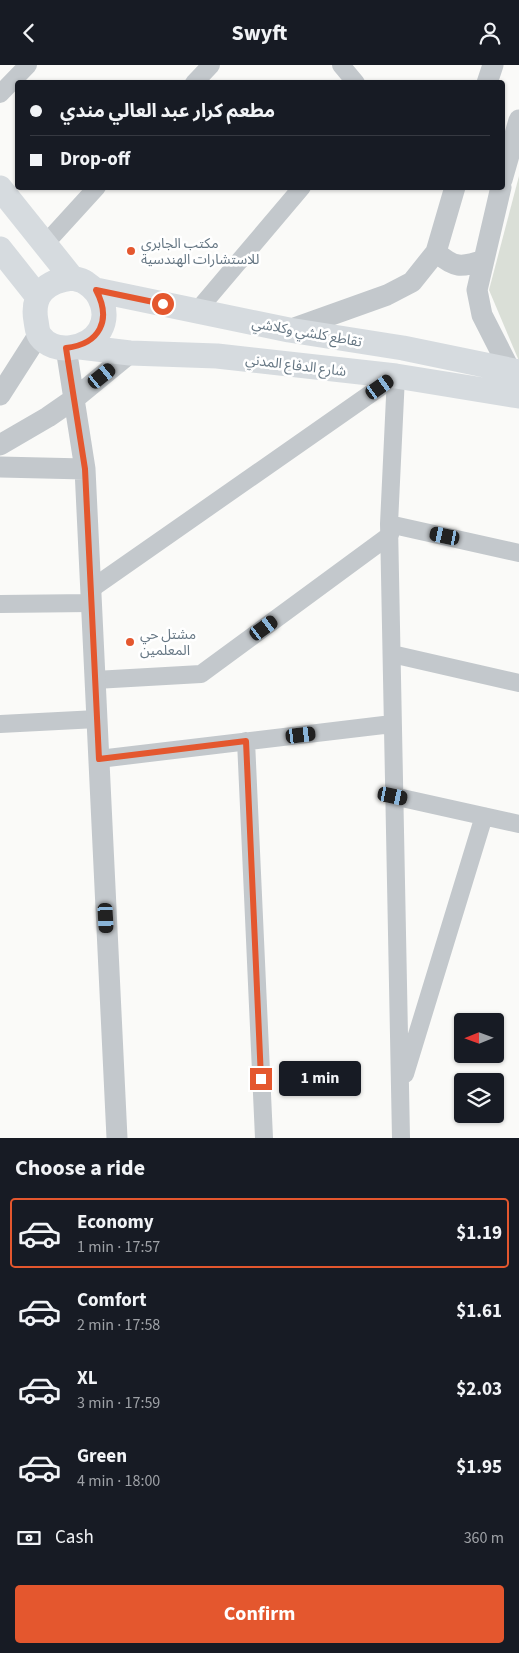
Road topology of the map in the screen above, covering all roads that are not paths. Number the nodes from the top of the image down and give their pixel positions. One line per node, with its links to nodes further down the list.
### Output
1 (28, 65): 8 (street)
2 (211, 65): 5 (street)
3 (341, 65): 6 (street)
4 (493, 65): 7 (street)
5 (197, 80)
6 (354, 80)
7 (488, 80)
8 (0, 94)
9 (519, 120): 10 (street)
10 (505, 170)
11 (0, 187): 16 (main road)
12 (94, 190): 16 (street)
13 (299, 190): 23 (street)
14 (453, 190): 18 (street)
15 (500, 190): 19 (street)
16 (45, 244): 20 (main road)
17 (0, 249): 22 (main road)
18 (436, 252): 19 (street); 24 (street)
19 (484, 260): 28 (street)
20 (72, 278): 21 (main road); 22 (main road)
21 (96, 290): 23 (main road, تقاطع كلشي وكلاشي); 26 (main road)
22 (38, 297): 25 (main road)
23 (197, 311): 24 (main road, تقاطع كلشي وكلاشي)
24 (289, 330): 28 (main road, تقاطع كلشي وكلاشي)
25 (39, 335): 26 (main road); 30 (street)
26 (73, 347): 27 (main road, شارع الدفاع المدني); 32 (street)
27 (130, 353): 29 (main road, شارع الدفاع المدني); 32 (street)
28 (515, 371)
29 (396, 376): 31 (main road, شارع الدفاع المدني); 36 (street); 38 (street)
30 (0, 395)
31 (519, 396)
32 (74, 399): 33 (street); 35 (street)
33 (0, 445)
34 (0, 467): 35 (street)
35 (85, 469): 38 (street)
36 (389, 529): 37 (street); 40 (street); 41 (street)
37 (519, 553)
38 (91, 596): 39 (street); 41 (street)
39 (0, 605)
40 (392, 654): 42 (street); 45 (street)
41 (95, 680): 43 (street)
42 (519, 683)
43 (97, 719): 44 (street); 47 (street)
44 (0, 724)
45 (392, 724): 46 (street); 48 (street)
46 (246, 741): 47 (street); 53 (street)
47 (99, 759): 52 (street)
48 (393, 796): 49 (street); 51 (street)
49 (484, 816): 50 (street); 51 (street)
50 (519, 824)
51 (400, 1088): 54 (street)
52 (117, 1138)
53 (264, 1138)
54 (401, 1138)

